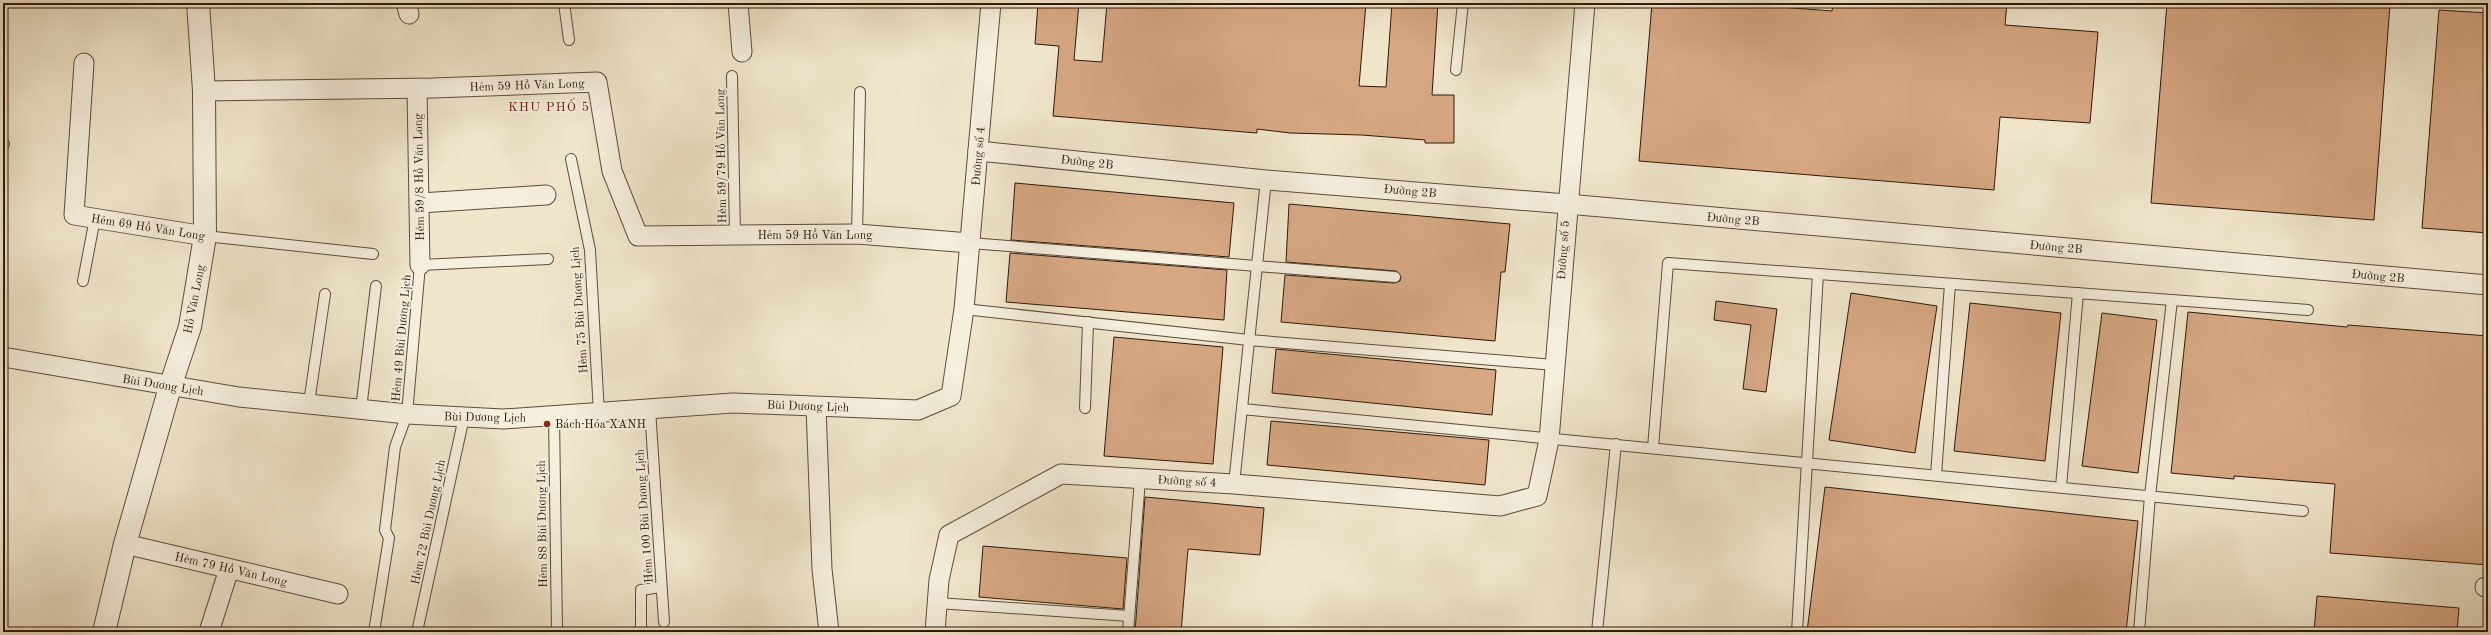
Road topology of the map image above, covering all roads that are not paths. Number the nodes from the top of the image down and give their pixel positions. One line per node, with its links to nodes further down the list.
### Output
1 (198, 3): 13 (street, Hồ Văn Long)
2 (564, 3): 7 (lane)
3 (738, 3): 8 (street)
4 (991, 3): 15 (street, Đường số 4)
5 (1463, 3): 10 (lane)
6 (1585, 3): 20 (street, Đường số 5)
7 (569, 40)
8 (742, 52)
9 (84, 63): 21 (street, Hẻm 69 Hồ Văn Long)
10 (1456, 70)
11 (732, 76): 23 (lane, Hẻm 59/79 Hồ Văn Long)
12 (416, 89): 13 (street, Hẻm 59 Hồ Văn Long); 19 (street, Hẻm 59/8 Hồ Văn Long); 23 (street, Hẻm 59 Hồ Văn Long)
13 (204, 91): 24 (street, Hồ Văn Long)
14 (860, 92): 22 (lane)
15 (978, 150): 17 (street, Đường 2B); 25 (street, Đường số 4)
16 (571, 159): 52 (lane, Hẻm 75 Bùi Dương Lịch)
17 (1266, 180): 20 (street, Đường 2B); 29 (lane)
18 (546, 195): 19 (street)
19 (420, 203): 28 (street, Hẻm 59/8 Hồ Văn Long)
20 (1567, 204): 34 (street, Đường 2B); 44 (street, Đường số 5)
21 (95, 218): 24 (street, Hẻm 69 Hồ Văn Long); 32 (lane)
22 (857, 234): 23 (street, Hẻm 59 Hồ Văn Long); 25 (street, Hẻm 59 Hồ Văn Long)
23 (735, 235)
24 (205, 236): 26 (lane, Hẻm 69 Hồ Văn Long); 45 (street, Hồ Văn Long)
25 (970, 243): 29 (lane); 39 (street, Đường số 4)
26 (374, 254)
27 (548, 259): 28 (lane)
28 (420, 266): 53 (lane, Hẻm 49 Bùi Dương Lịch)
29 (1257, 266): 31 (lane); 42 (lane)
30 (1818, 274): 33 (lane); 58 (lane); 59 (lane)
31 (1395, 277)
32 (83, 281)
33 (1950, 284): 36 (lane); 60 (lane)
34 (2488, 285)
35 (376, 286): 49 (lane)
36 (2078, 293): 38 (lane); 63 (lane)
37 (325, 294): 46 (lane)
38 (2172, 300): 40 (lane); 65 (lane)
39 (964, 309): 41 (lane); 47 (street, Bùi Dương Lịch)
40 (2308, 310)
41 (1088, 322): 42 (lane); 48 (lane)
42 (1249, 340): 44 (lane); 51 (lane)
43 (3, 358): 45 (street, Bùi Dương Lịch)
44 (1555, 365): 56 (street, Đường số 5)
45 (170, 387): 46 (street, Bùi Dương Lịch); 67 (street, Hồ Văn Long)
46 (309, 403): 49 (street, Bùi Dương Lịch)
47 (816, 407): 50 (street, Bùi Dương Lịch); 80 (street)
48 (1085, 408)
49 (361, 409): 53 (street, Bùi Dương Lịch)
50 (650, 409): 52 (street, Bùi Dương Lịch); 69 (lane, Hẻm 100 Bùi Dương Lịch)
51 (1242, 409): 56 (lane); 62 (lane)
52 (599, 413): 54 (street, Bùi Dương Lịch)
53 (407, 414): 55 (street, Bùi Dương Lịch); 76 (lane, Hẻm 49 Bùi Dương Lịch)
54 (554, 416): 55 (street, Bùi Dương Lịch); 78 (lane, Hẻm 88 Bùi Dương Lịch)
55 (464, 418): 77 (lane, Hẻm 72 Bùi Dương Lịch)
56 (1549, 440): 57 (lane); 64 (street, Đường số 5)
57 (1616, 444): 58 (lane); 83 (lane)
58 (1653, 448): 59 (lane)
59 (1806, 463): 60 (lane); 84 (lane)
60 (1936, 475): 63 (lane)
61 (1140, 479): 62 (street, Đường số 4); 71 (street, Đường số 4); 72 (lane)
62 (1234, 484): 64 (street, Đường số 4)
63 (2061, 487): 65 (lane)
64 (1537, 496)
65 (2150, 496): 66 (lane); 85 (lane)
66 (2303, 511)
67 (125, 544): 68 (street, Hẻm 79 Hồ Văn Long); 74 (street, Hồ Văn Long)
68 (229, 569): 70 (street, Hẻm 79 Hồ Văn Long); 75 (street)
69 (662, 587): 73 (lane, Hẻm 100 Bùi Dương Lịch); 79 (lane)
70 (338, 594)
71 (937, 603): 72 (lane); 81 (street, Đường số 4)
72 (1128, 616): 82 (lane)
73 (664, 622)
74 (104, 632)
75 (209, 632)
76 (374, 632)
77 (417, 632)
78 (557, 632)
79 (641, 632)
80 (829, 632)
81 (935, 632)
82 (1128, 632)
83 (1597, 632)
84 (1797, 632)
85 (2138, 632)

